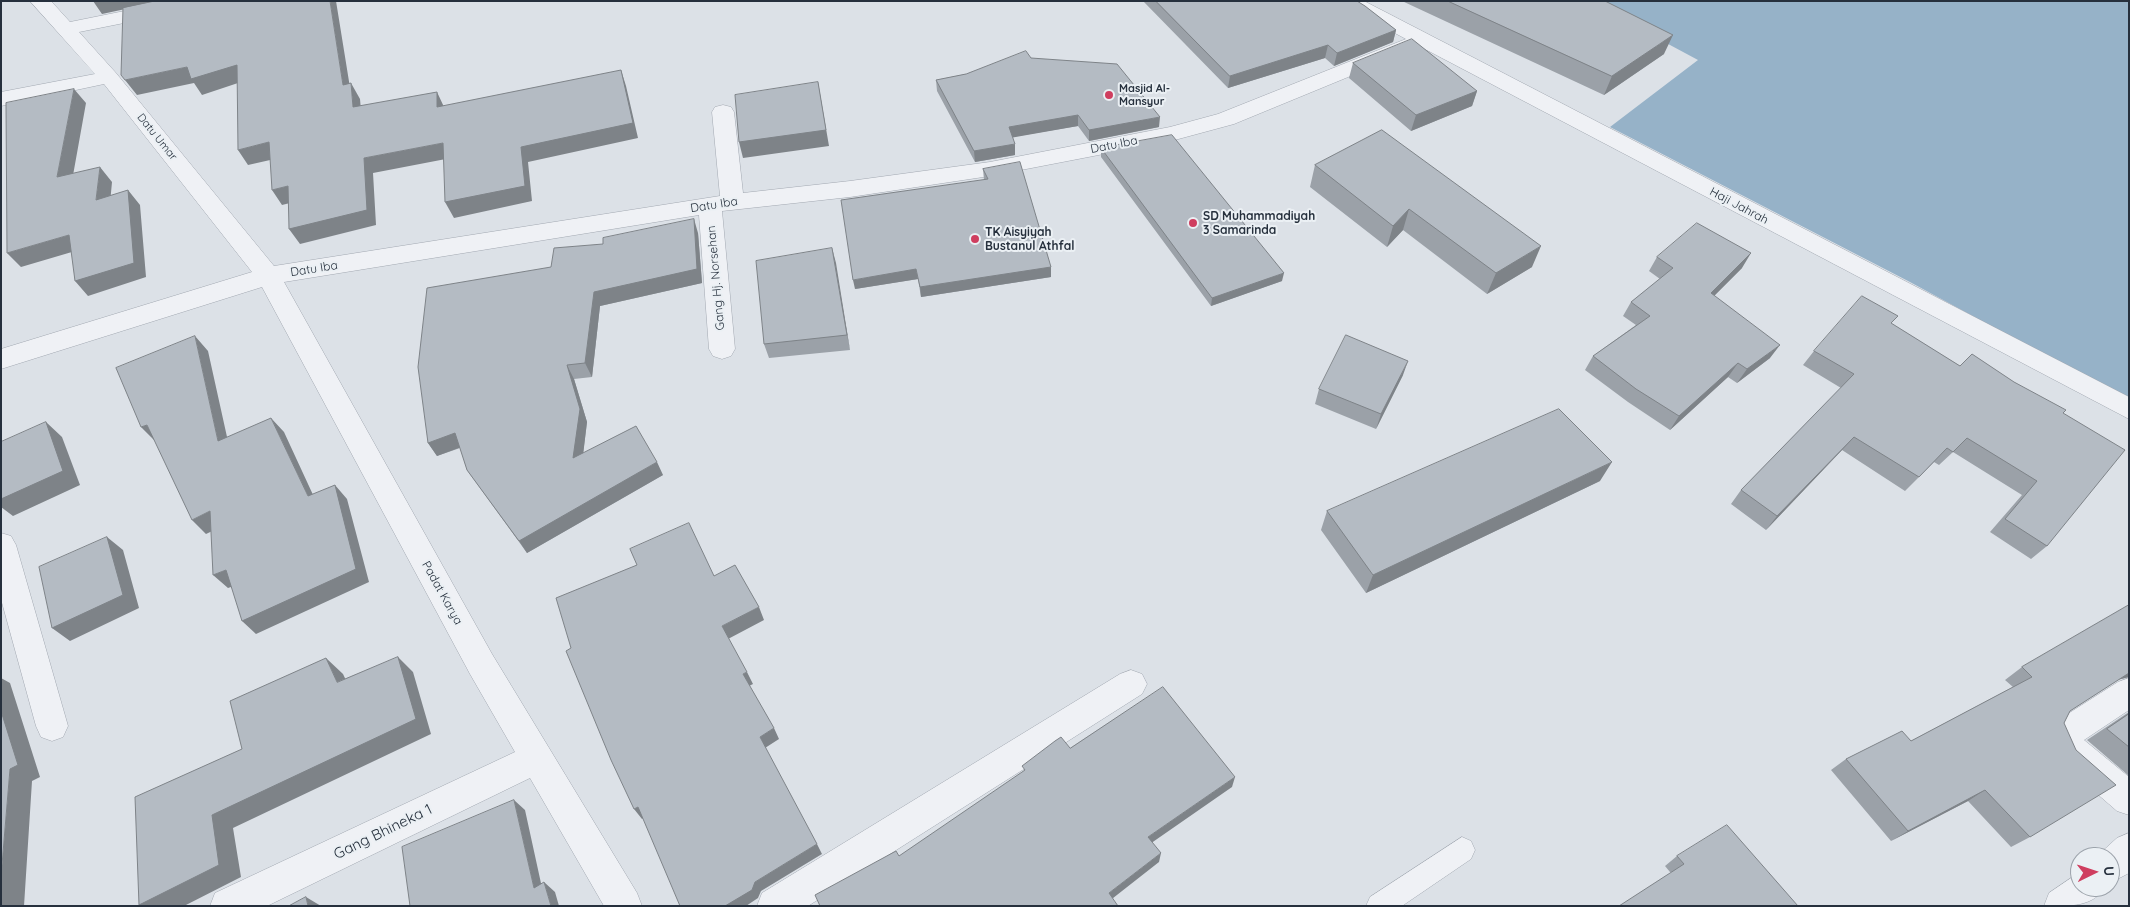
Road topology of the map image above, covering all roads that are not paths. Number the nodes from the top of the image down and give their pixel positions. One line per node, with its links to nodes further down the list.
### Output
1 (40, 1): 4 (street, Datu Umar)
2 (204, 1): 4 (street)
3 (1349, 1): 5 (street, Haji Jahrah)
4 (66, 29): 6 (street, Datu Umar)
5 (1422, 40): 9 (street, Datu Iba); 13 (street, Haji Jahrah)
6 (109, 77): 7 (street); 10 (street, Datu Umar)
7 (1, 99)
8 (723, 112): 9 (street, Gang Hj. Norsehan)
9 (721, 204): 10 (street, Datu Iba); 11 (street, Gang Hj. Norsehan)
10 (268, 276): 12 (street, Datu Iba); 18 (street, Padat Karya)
11 (722, 349)
12 (1, 359)
13 (2129, 409)
14 (1, 545): 17 (street)
15 (1130, 684): 24 (street)
16 (2129, 692): 19 (street)
17 (52, 726)
18 (538, 758): 22 (street, Gang Bhineka 1); 23 (street, Padat Karya)
19 (2129, 799)
20 (1462, 850): 25 (lane)
21 (2074, 897): 26 (street)
22 (228, 906)
23 (624, 906)
24 (775, 906)
25 (1379, 906)
26 (2062, 906)

